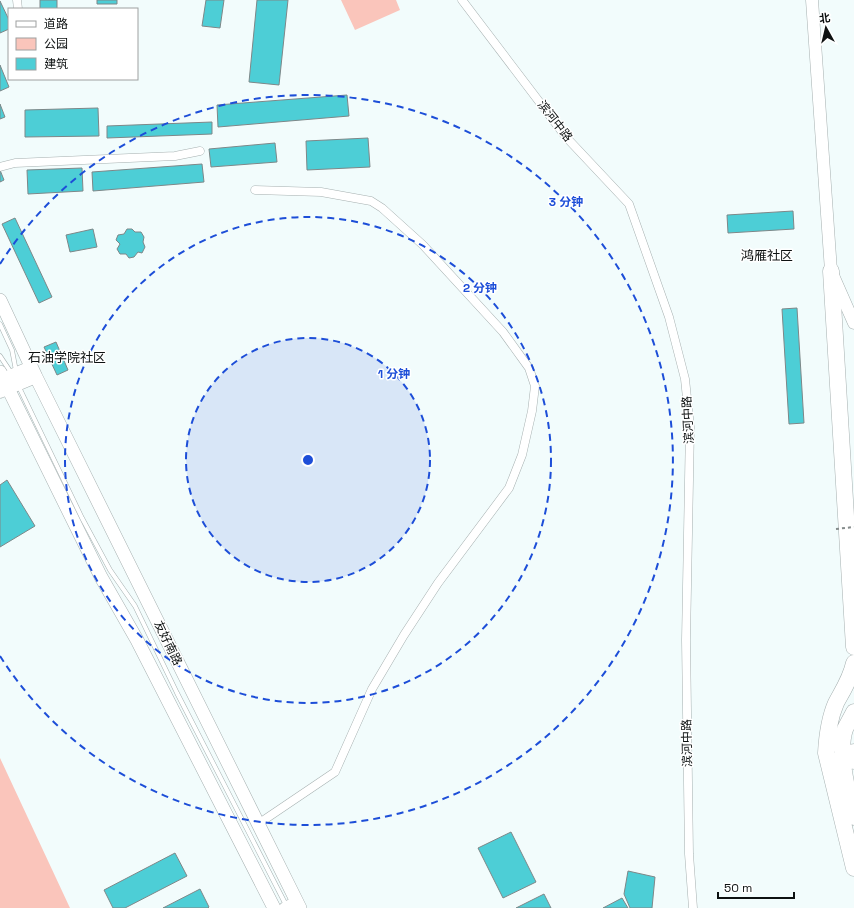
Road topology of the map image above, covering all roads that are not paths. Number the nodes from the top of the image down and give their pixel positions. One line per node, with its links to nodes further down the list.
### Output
1 (462, 0): 22 (street, 滨河中路)
2 (812, 0): 6 (street)
3 (200, 151): 4 (street)
4 (0, 167)
5 (255, 190): 19 (street)
6 (832, 271): 8 (street); 13 (highway)
7 (0, 300): 11 (main road, 友好南路)
8 (854, 323)
9 (0, 324): 12 (lane)
10 (0, 356): 12 (lane)
11 (34, 372): 12 (street); 19 (main road, 友好南路)
12 (7, 380): 21 (main road, 友好南路)
13 (854, 647)
14 (854, 663): 20 (highway)
15 (854, 712): 18 (highway)
16 (854, 752): 17 (highway)
17 (854, 761)
18 (854, 817)
19 (258, 824): 21 (main road, 友好南路)
20 (854, 868)
21 (288, 907)
22 (693, 908)

